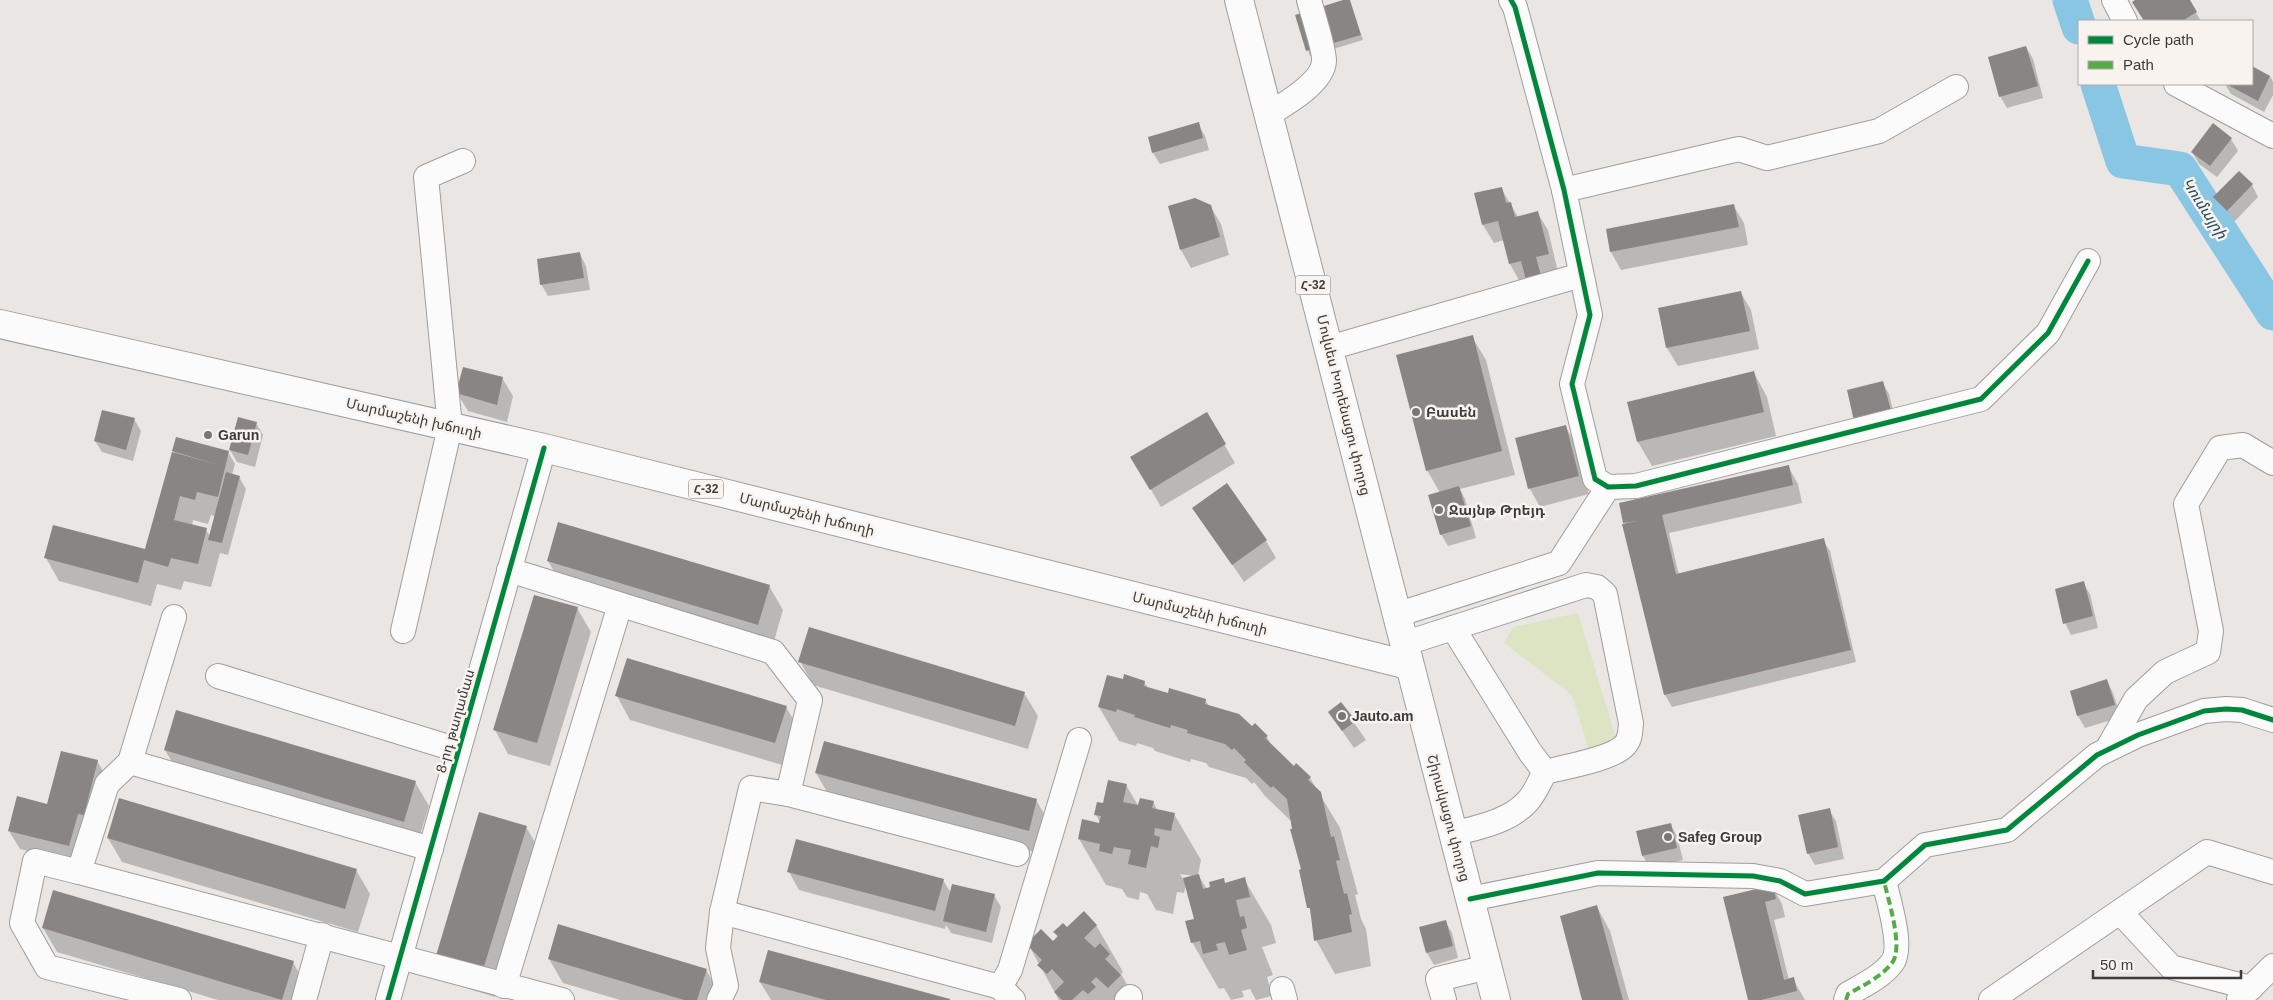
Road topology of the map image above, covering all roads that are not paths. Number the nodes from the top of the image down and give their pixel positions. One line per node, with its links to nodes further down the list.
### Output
1 (1239, 0): 8 (main road, Մովսես Խորենացու փողոց / Հ-32)
2 (1309, 0): 8 (street)
3 (2114, 0): 5 (street)
4 (1516, 2): 11 (street)
5 (2124, 20)
6 (2178, 85): 9 (street)
7 (1956, 87): 11 (street)
8 (1269, 114): 15 (main road, Մովսես Խորենացու փողոց / Հ-32)
9 (2272, 133)
10 (463, 161): 16 (street)
11 (1564, 190): 13 (street)
12 (2088, 261): 19 (street)
13 (1581, 275): 15 (street); 19 (street)
14 (0, 324): 16 (main road, Մարմաշենի խճուղի / Հ-32)
15 (1330, 348): 22 (main road, Մովսես Խորենացու փողոց / Հ-32)
16 (450, 427): 17 (main road, Մարմաշենի խճուղի / Հ-32); 25 (street)
17 (544, 448): 20 (street, 8-րդ թաղամաս); 26 (main road, Մարմաշենի խճուղի / Հ-32)
18 (2273, 464): 30 (street)
19 (1608, 487): 22 (street)
20 (509, 570): 21 (street); 31 (street, 8-րդ թաղամաս)
21 (620, 605): 34 (street); 48 (street)
22 (1396, 615): 26 (main road, Մովսես Խորենացու փողոց / Հ-32)
23 (174, 617): 32 (street)
24 (1453, 628): 26 (street); 33 (street); 33 (street)
25 (403, 631)
26 (1406, 654): 35 (main road, Շիրակացու փողոց)
27 (218, 676): 31 (street)
28 (2273, 720): 30 (street)
29 (1080, 740): 49 (street)
30 (2108, 748): 40 (street)
31 (458, 750): 36 (street, 8-րդ թաղամաս)
32 (130, 762): 36 (street); 38 (street)
33 (1545, 772): 35 (street)
34 (788, 794): 37 (street); 42 (street)
35 (1453, 834): 41 (main road, Շիրակացու փողոց)
36 (431, 849): 45 (street, 8-րդ թաղամաս)
37 (1017, 854)
38 (79, 872): 44 (street); 51 (street)
39 (2273, 872): 43 (street)
40 (1884, 881): 41 (street); 58 (street)
41 (1470, 899): 47 (main road, Շիրակացու փողոց)
42 (722, 912): 49 (street); 55 (street)
43 (2120, 912): 50 (street); 59 (street)
44 (322, 935): 45 (street); 52 (street)
45 (401, 956): 48 (street); 53 (street, 8-րդ թաղամաս)
46 (2273, 966): 50 (street)
47 (1488, 967): 56 (street); 57 (main road, Շիրակացու փողոց)
48 (504, 986): 54 (street)
49 (1007, 993)
50 (2245, 994)
51 (180, 1000)
52 (304, 1000)
53 (388, 1000)
54 (562, 1000)
55 (719, 1000)
56 (1444, 1000)
57 (1496, 1000)
58 (1846, 1000)
59 (1991, 1000)

